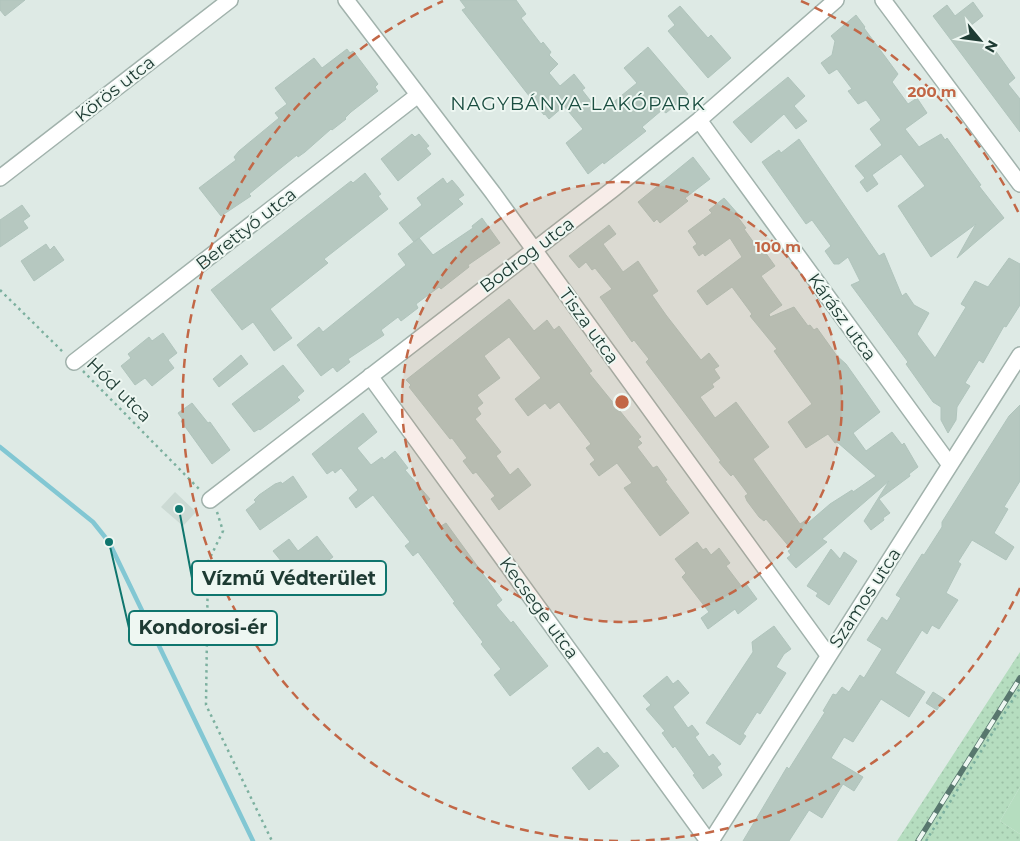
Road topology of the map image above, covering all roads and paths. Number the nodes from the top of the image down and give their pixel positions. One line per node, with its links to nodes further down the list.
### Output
1 (230, 0): 7 (street, Körös utca)
2 (346, 0): 5 (street, Tisza utca)
3 (836, 0): 6 (street, Bodrog utca)
4 (882, 0): 8 (street)
5 (418, 95): 9 (street, Tisza utca); 12 (street, Berettyó utca)
6 (699, 120): 9 (street, Bodrog utca); 14 (street, Kárász utca)
7 (0, 178)
8 (1019, 179)
9 (534, 250): 13 (street, Bodrog utca); 16 (street, Tisza utca)
10 (0, 290): 12 (path, Hód utca)
11 (1020, 355): 14 (street, Szamos utca)
12 (74, 362): 15 (path, Hód utca)
13 (370, 376): 15 (street, Bodrog utca); 19 (street, Kecsege utca)
14 (950, 465): 16 (street, Szamos utca)
15 (213, 506): 18 (path)
16 (828, 656): 19 (street, Szamos utca)
17 (1020, 688): 20 (path)
18 (272, 841)
19 (709, 841)
20 (926, 841)

